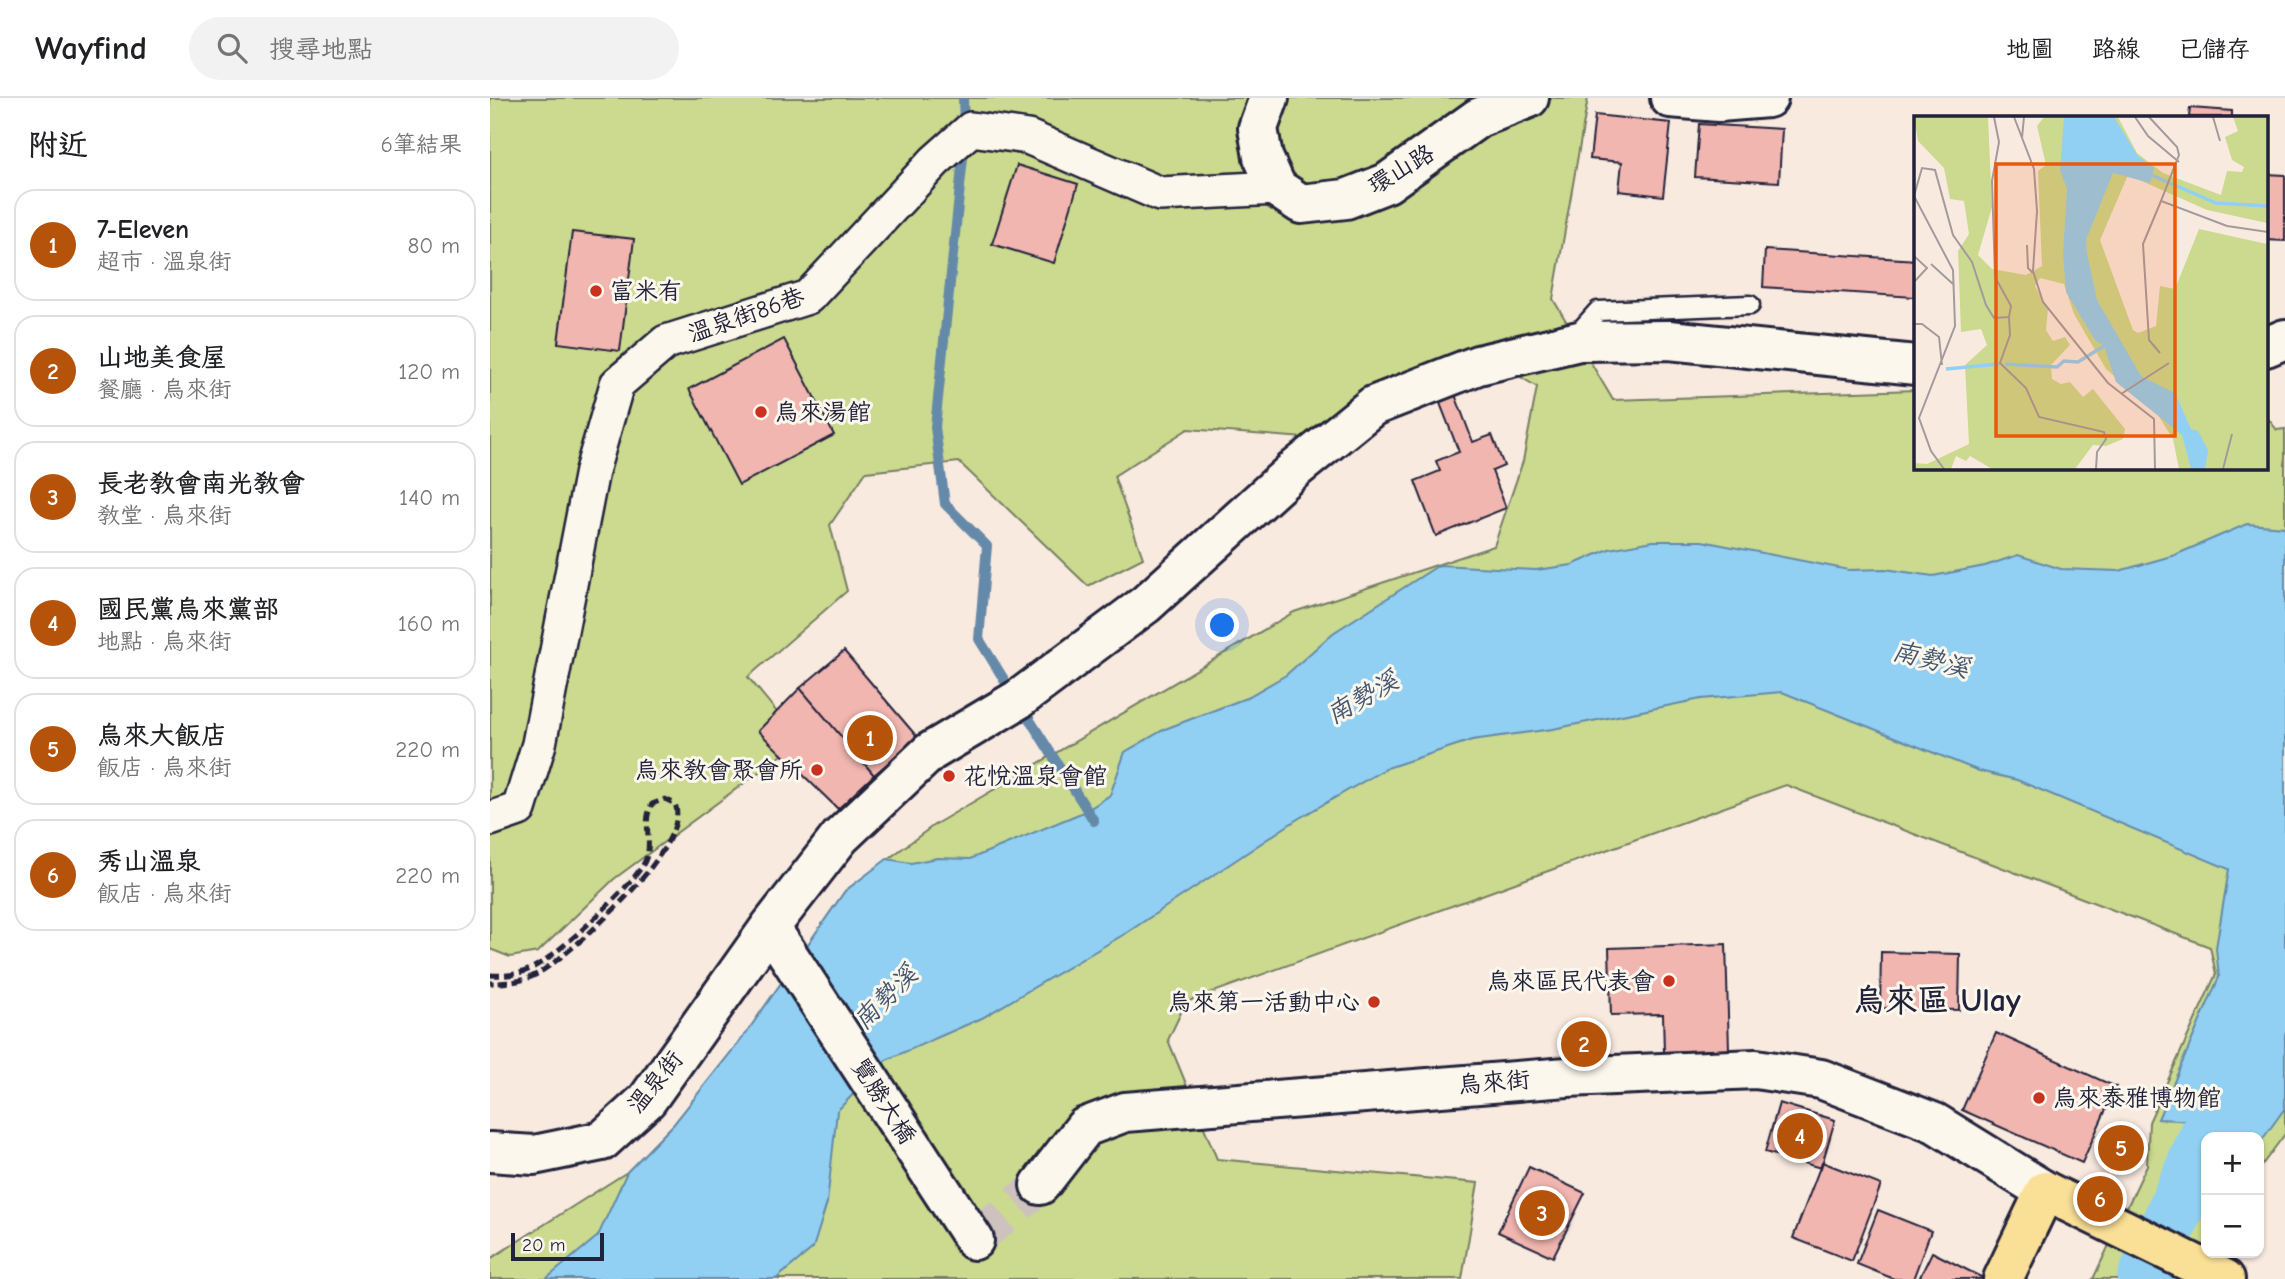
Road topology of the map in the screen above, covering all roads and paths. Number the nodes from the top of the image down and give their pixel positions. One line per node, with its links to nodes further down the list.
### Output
1 (1269, 98): 5 (street)
2 (1529, 98): 5 (street, 環山路)
3 (1670, 98): 4 (street)
4 (1768, 98)
5 (1277, 188): 11 (street, 溫泉街86巷)
6 (1750, 306): 8 (lane)
7 (2285, 339): 9 (street)
8 (1569, 344): 10 (street, 溫泉街); 12 (street, 溫泉街)
9 (2268, 346)
10 (1914, 365)
11 (490, 819)
12 (770, 927): 13 (street, 溫泉街); 16 (street, 覽勝大橋)
13 (490, 1152)
14 (1040, 1185): 15 (street, 烏來街)
15 (2045, 1191): 17 (main road); 18 (main road, 烏來街)
16 (974, 1240)
17 (2003, 1279)
18 (2225, 1279)

